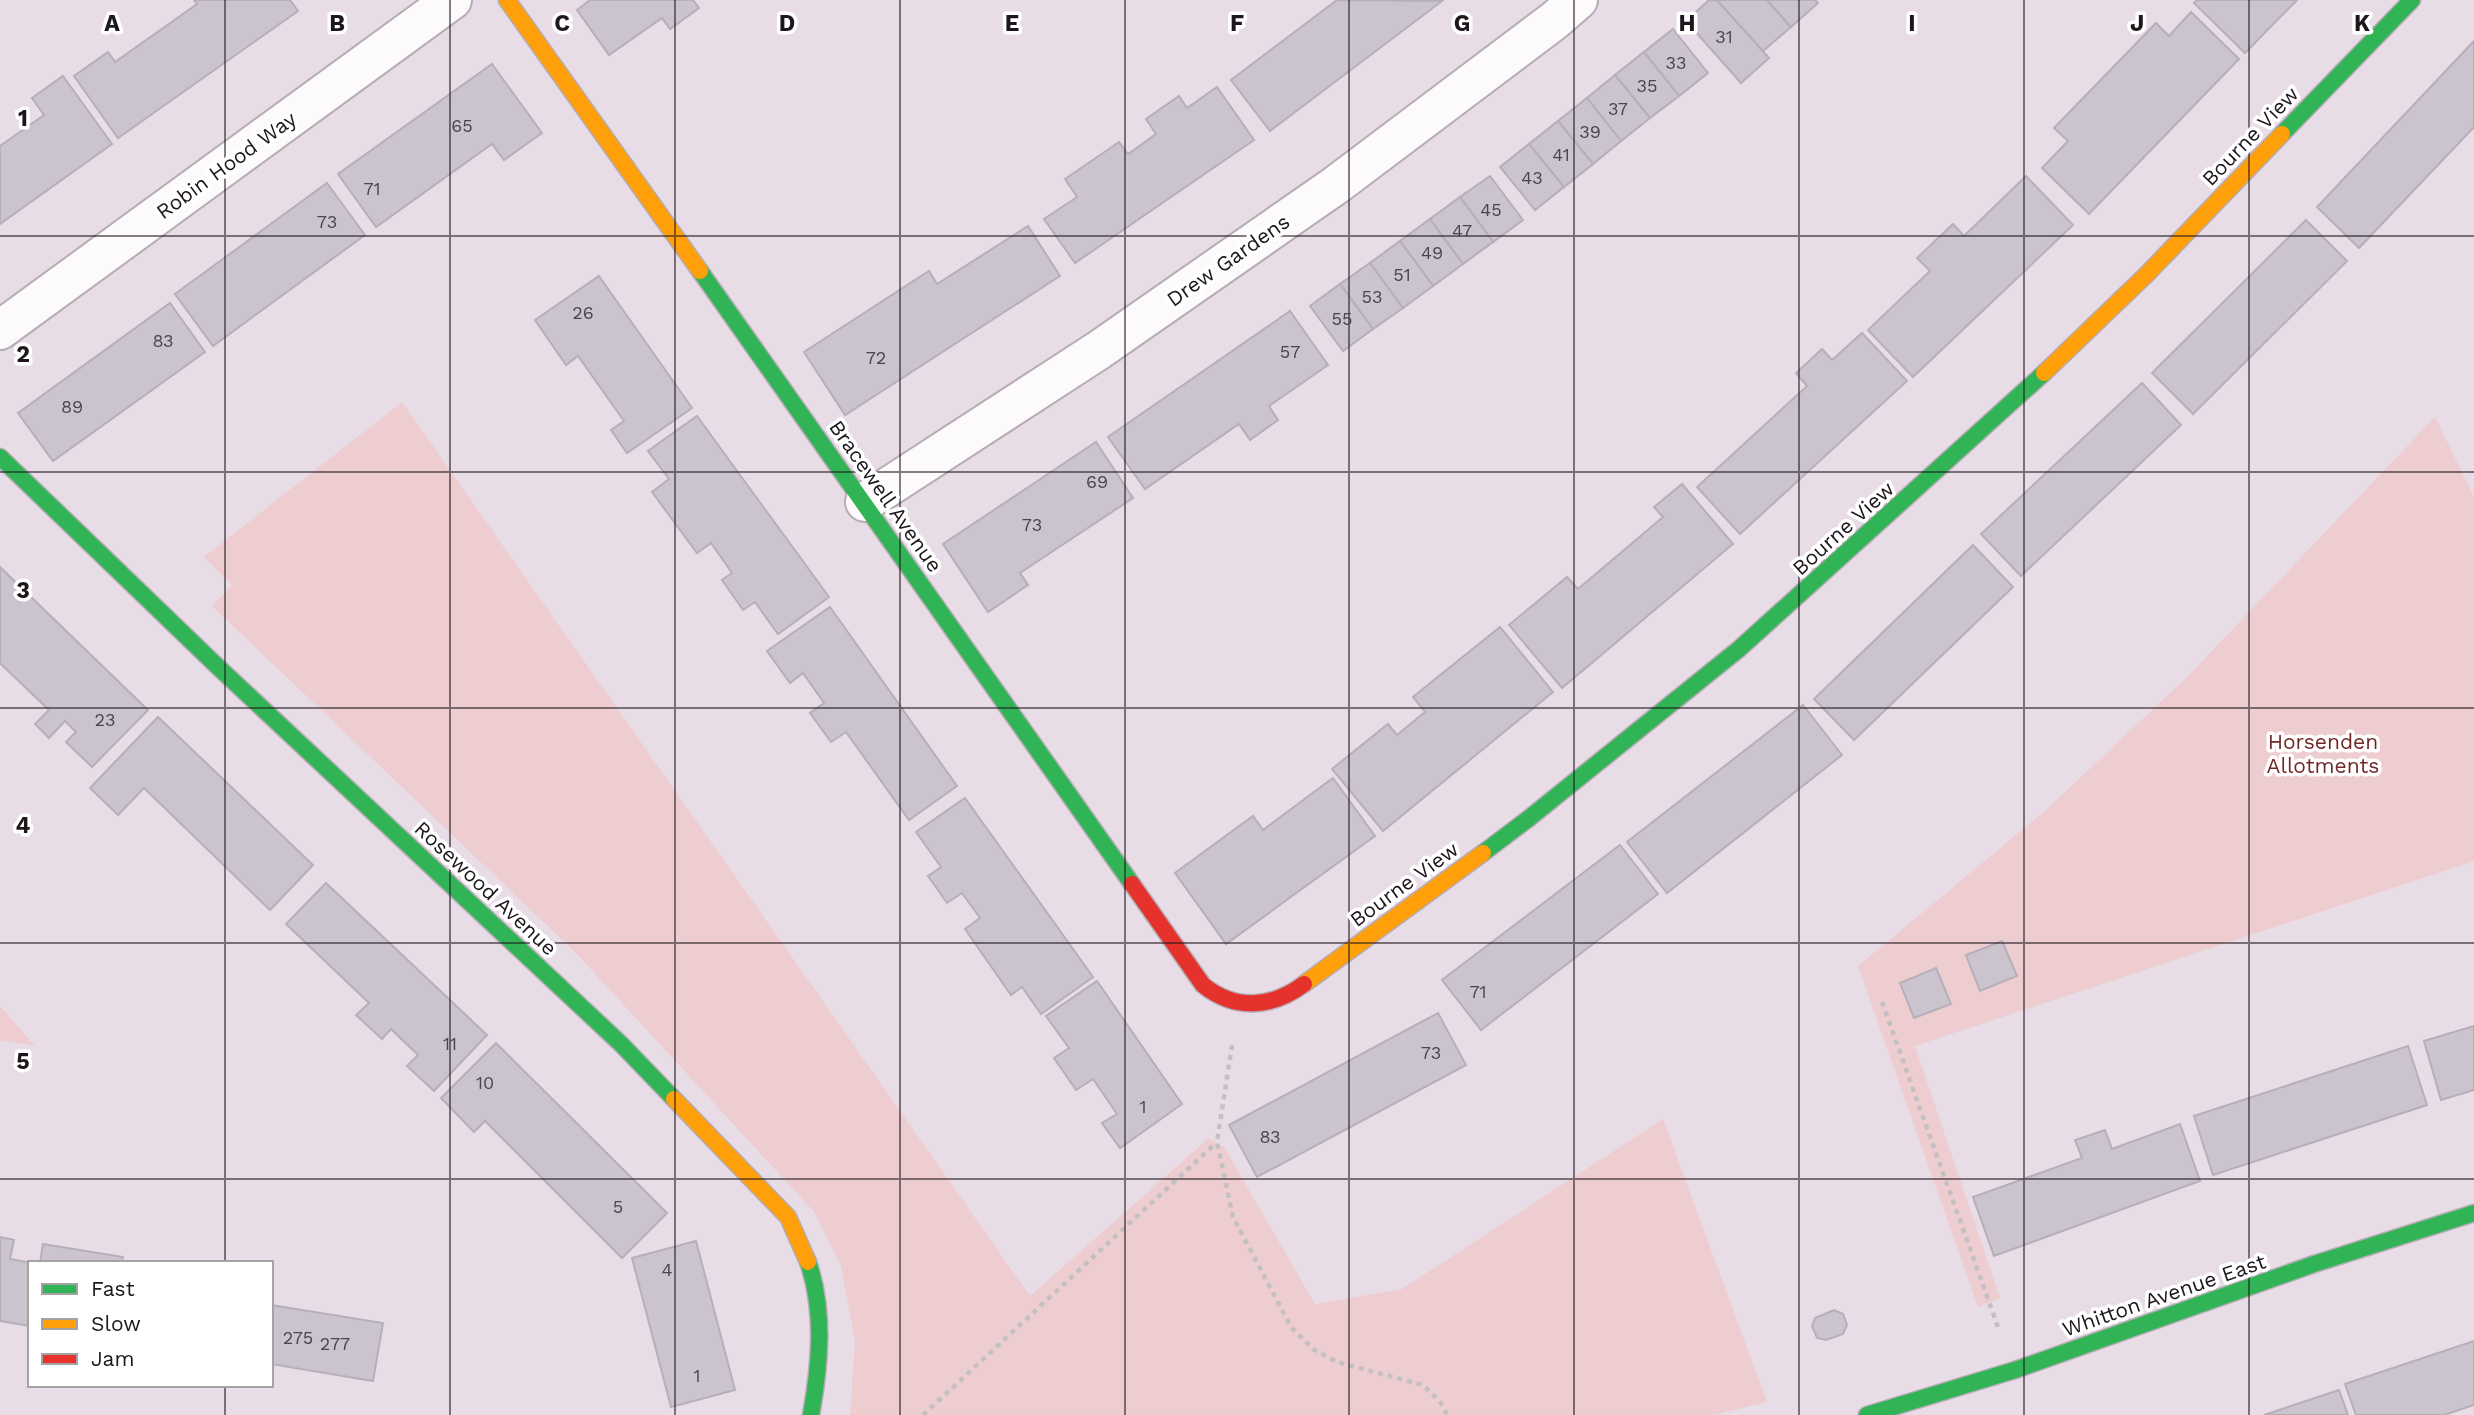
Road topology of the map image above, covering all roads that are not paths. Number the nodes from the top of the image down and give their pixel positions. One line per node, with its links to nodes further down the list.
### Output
1 (452, 0): 5 (street, Robin Hood Way)
2 (507, 0): 7 (street, Bracewell Avenue)
3 (1578, 0): 7 (street, Drew Gardens)
4 (2412, 0): 8 (street, Bourne View)
5 (0, 330)
6 (0, 457): 10 (street, Rosewood Avenue)
7 (864, 502): 8 (street, Bracewell Avenue)
8 (1239, 1003)
9 (2474, 1213): 11 (street, Whitton Avenue East)
10 (811, 1415)
11 (1867, 1415)

